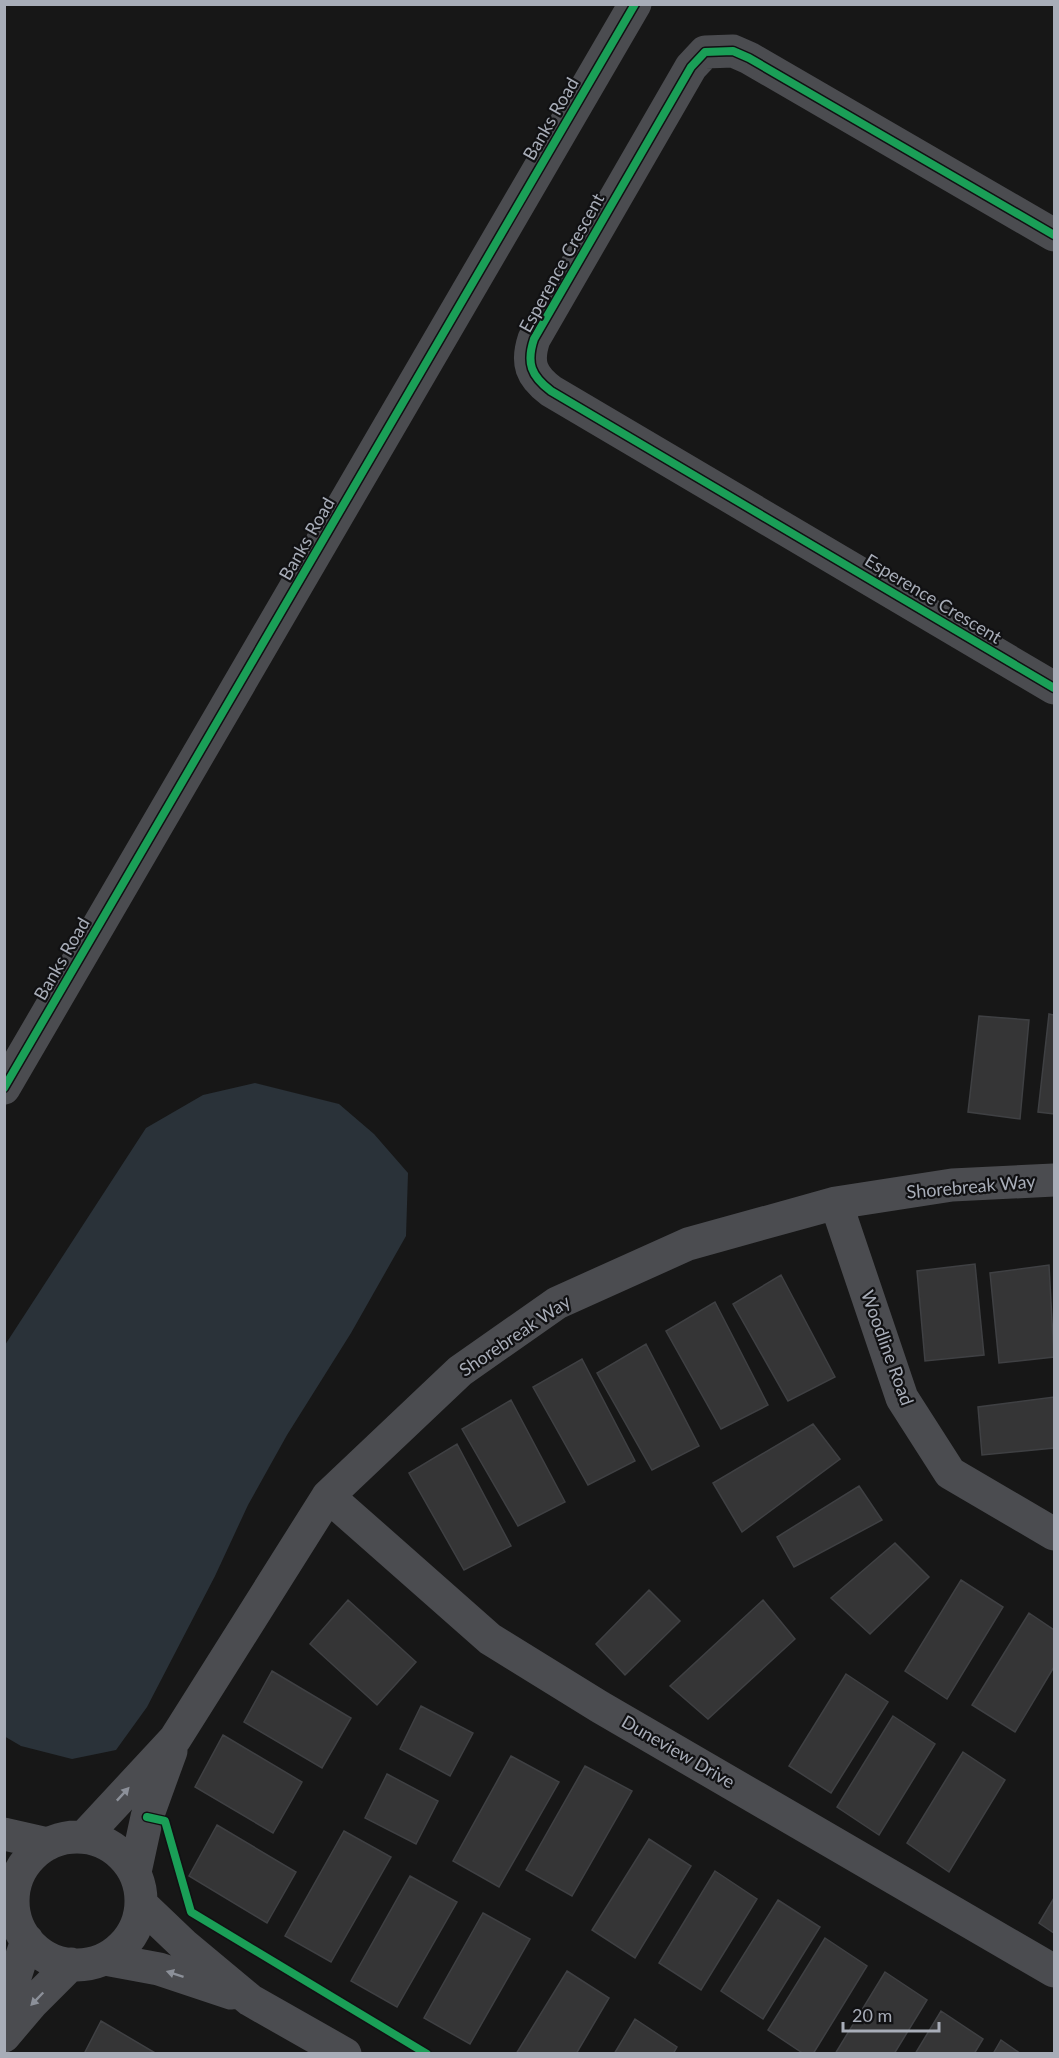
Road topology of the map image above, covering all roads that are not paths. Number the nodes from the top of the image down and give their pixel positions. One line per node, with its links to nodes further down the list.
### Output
1 (635, 4): 4 (street, Banks Road)
2 (1054, 235): 3 (street, Esperence Crescent)
3 (1054, 688)
4 (4, 1088)
5 (1054, 1180): 6 (street, Shorebreak Way)
6 (836, 1203): 7 (street, Shorebreak Way); 8 (street, Woodline Road)
7 (328, 1496): 9 (street, Shorebreak Way); 19 (street, Duneview Drive)
8 (1054, 1534)
9 (175, 1738): 11 (street, Shorebreak Way, one-way to 9); 13 (street, Shorebreak Way)
10 (4, 1834): 12 (street)
11 (84, 1837): 12 (street); 13 (street)
12 (48, 1844): 14 (street)
13 (135, 1872): 15 (street)
14 (9, 1902): 16 (street)
15 (141, 1904): 17 (street); 20 (street)
16 (27, 1940): 18 (street); 21 (street)
17 (105, 1959): 18 (street); 20 (street, one-way to 17)
18 (71, 1964): 22 (street, one-way to 22)
19 (1054, 1971)
20 (250, 2000): 23 (street)
21 (4, 2011)
22 (4, 2036)
23 (345, 2054)

